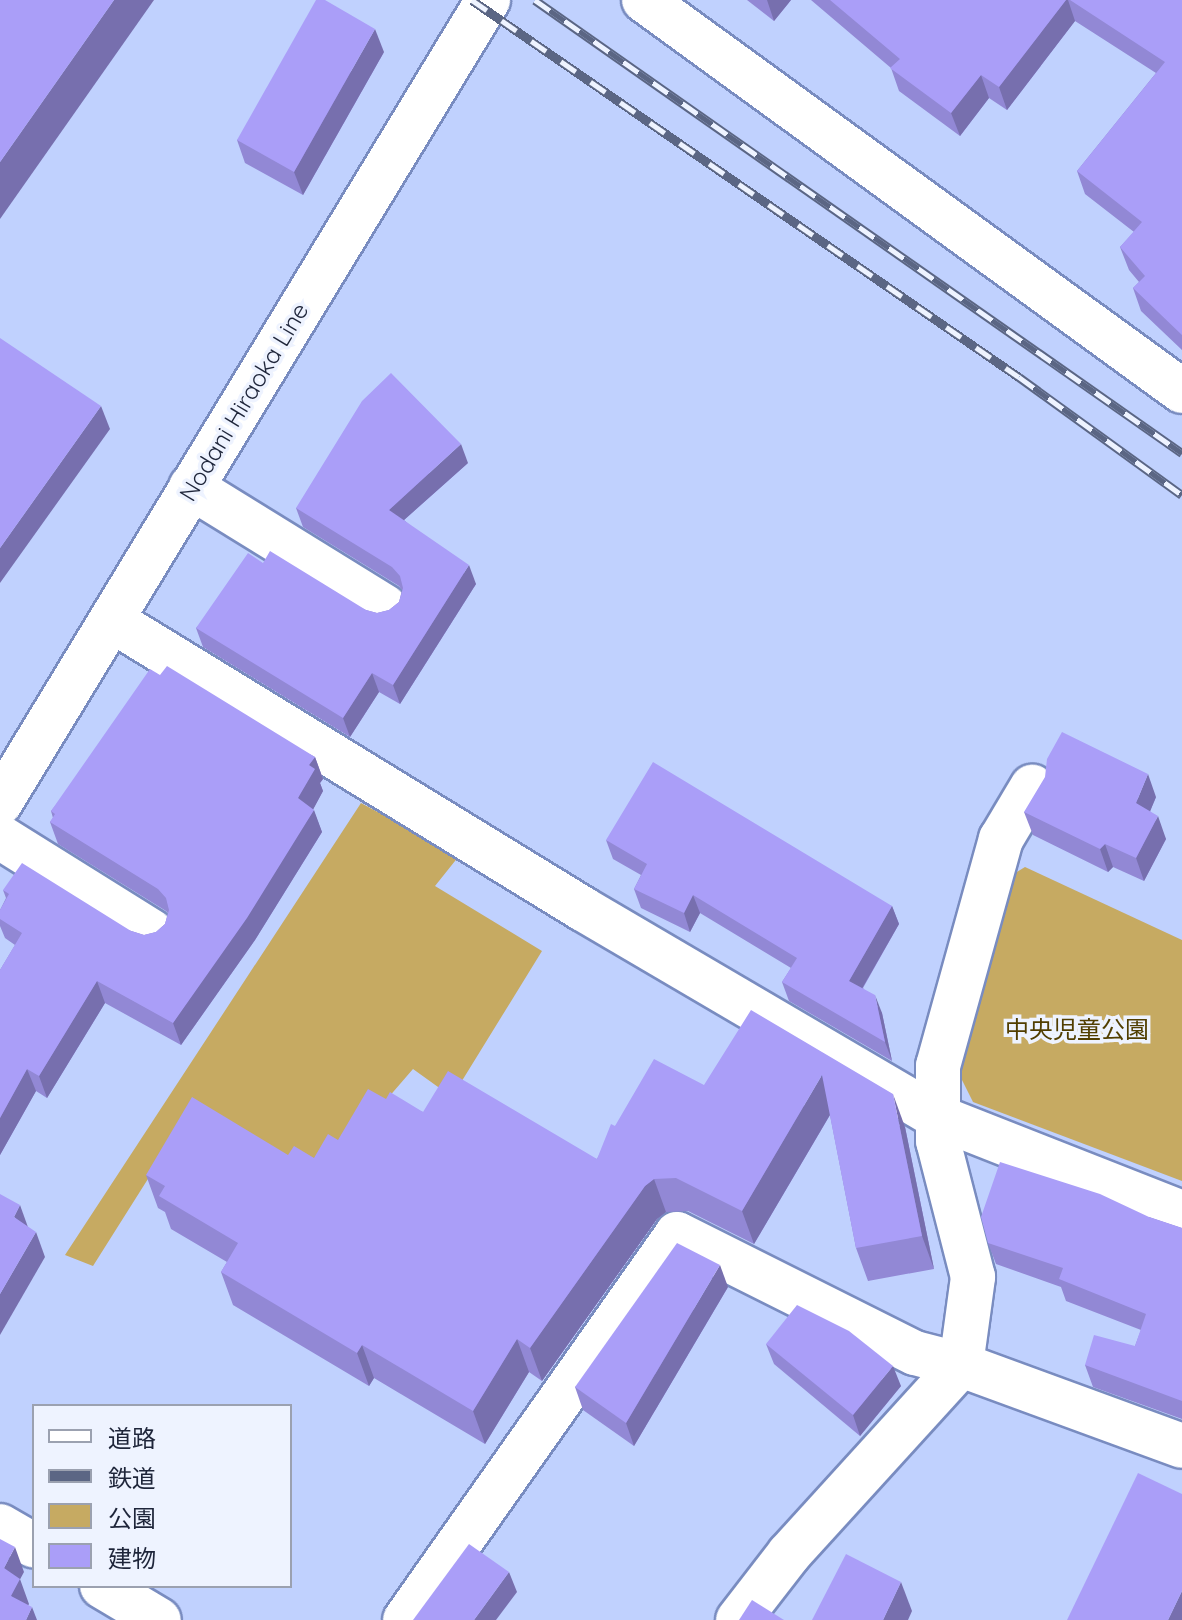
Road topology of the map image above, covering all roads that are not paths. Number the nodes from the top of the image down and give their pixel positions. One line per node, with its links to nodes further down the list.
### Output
1 (488, 0): 4 (street, Nodani Hiraoka Line)
2 (644, 0): 3 (street)
3 (1182, 391)
4 (191, 487): 5 (street); 6 (street, Nodani Hiraoka Line)
5 (385, 607)
6 (113, 621): 8 (street, Nodani Hiraoka Line); 11 (street)
7 (1032, 787): 11 (street)
8 (0, 803)
9 (0, 837): 10 (street)
10 (152, 932)
11 (938, 1117): 12 (street); 13 (street)
12 (1182, 1213)
13 (961, 1365): 14 (street); 19 (street); 20 (street)
14 (1182, 1446)
15 (0, 1526): 16 (street)
16 (32, 1545)
17 (105, 1588): 18 (street)
18 (159, 1620)
19 (405, 1620)
20 (738, 1620)

